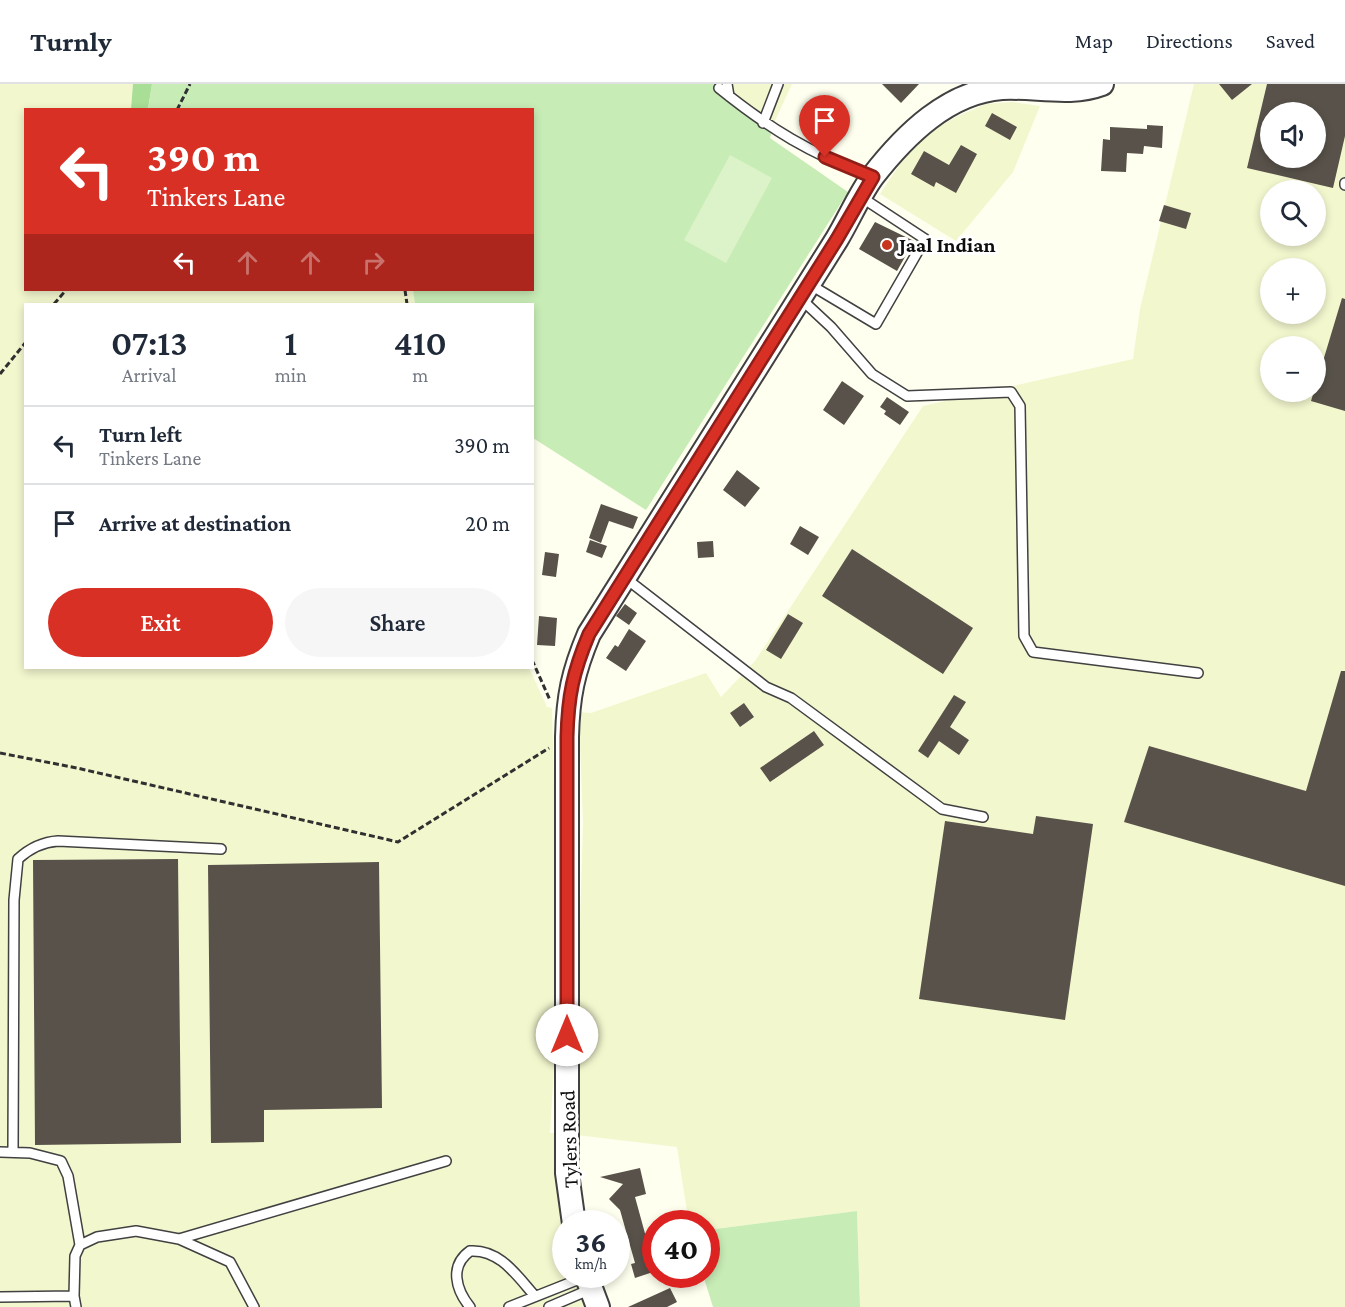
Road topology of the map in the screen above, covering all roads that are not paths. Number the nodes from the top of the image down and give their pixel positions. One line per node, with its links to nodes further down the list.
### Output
1 (778, 84): 4 (lane)
2 (1102, 84): 5 (street, Tylers Road)
3 (723, 86): 4 (lane)
4 (763, 123): 5 (lane)
5 (873, 177): 6 (street, Tylers Road)
6 (861, 197): 7 (street, Tylers Road); 7 (lane)
7 (804, 291): 8 (street, Tylers Road); 9 (lane)
8 (624, 577): 10 (lane); 15 (street, Tylers Road)
9 (1198, 673)
10 (983, 817)
11 (221, 849): 13 (lane)
12 (0, 1152): 13 (lane)
13 (13, 1152): 17 (lane)
14 (446, 1161): 16 (lane)
15 (572, 1210)
16 (179, 1239): 17 (lane); 24 (lane)
17 (80, 1245): 20 (lane)
18 (585, 1288): 21 (lane)
19 (589, 1288): 27 (lane)
20 (74, 1296): 22 (lane); 23 (lane)
21 (535, 1296): 25 (lane); 26 (lane)
22 (0, 1298)
23 (76, 1307)
24 (254, 1307)
25 (470, 1307)
26 (509, 1307)
27 (549, 1307)

